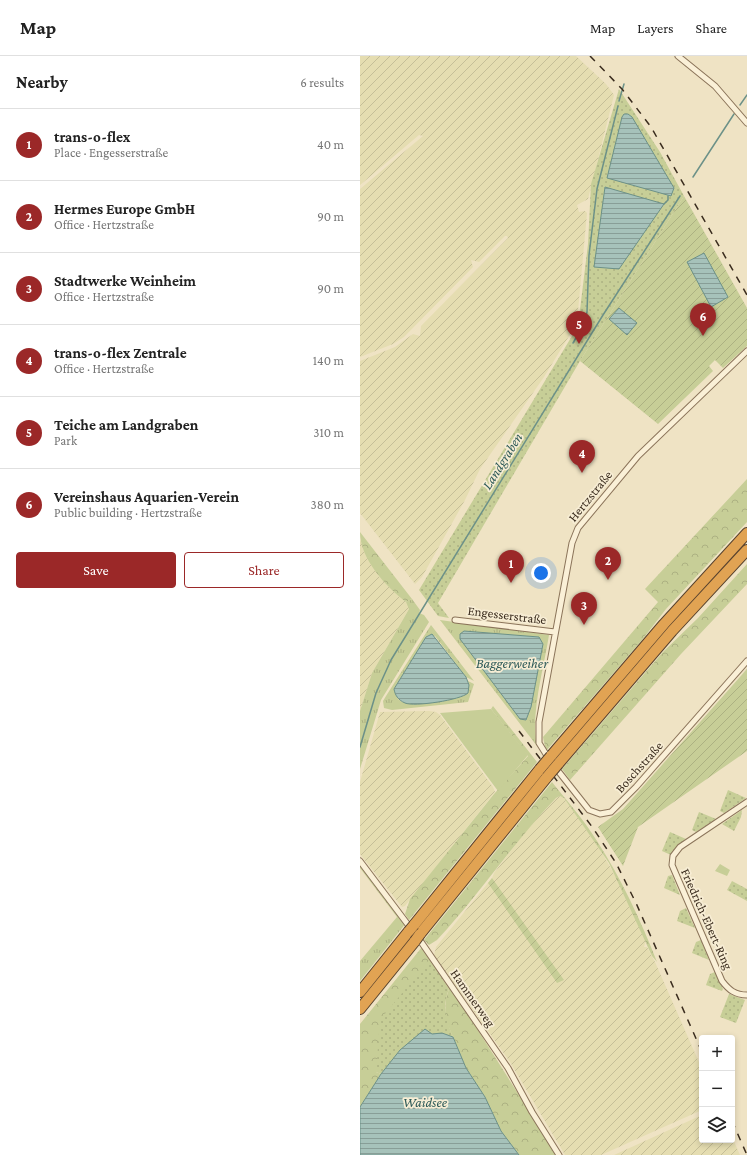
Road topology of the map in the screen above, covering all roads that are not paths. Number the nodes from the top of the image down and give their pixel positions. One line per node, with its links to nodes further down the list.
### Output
1 (678, 56): 2 (street)
2 (747, 123)
3 (747, 351): 7 (street, Hertzstraße)
4 (747, 533): 9 (highway)
5 (747, 550): 9 (highway)
6 (455, 620): 7 (street, Engesserstraße)
7 (555, 632): 9 (street, Hertzstraße)
8 (747, 661): 9 (street, Boschstraße)
9 (551, 757): 10 (highway, bridge)
10 (544, 773): 13 (highway); 15 (highway)
11 (747, 802): 14 (street, Friedrich-Ebert-Ring)
12 (360, 861): 16 (street, Hammerweg)
13 (360, 992)
14 (747, 995)
15 (360, 1009)
16 (559, 1155)

